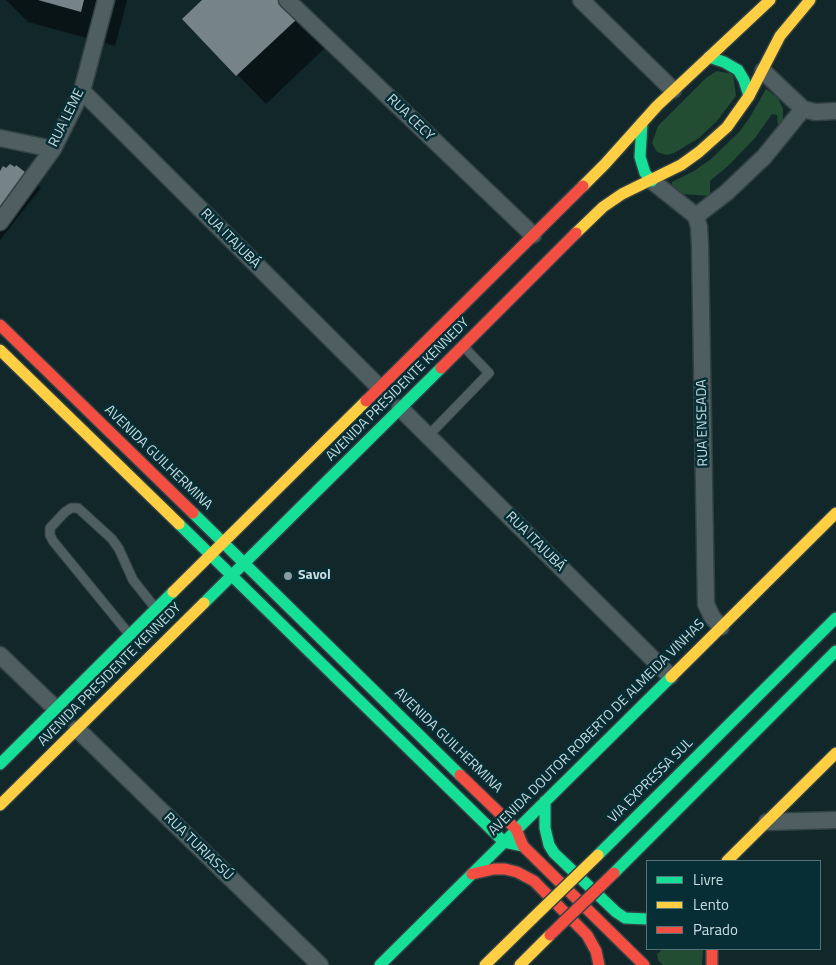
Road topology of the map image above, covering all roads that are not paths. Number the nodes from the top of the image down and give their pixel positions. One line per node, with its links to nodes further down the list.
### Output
1 (106, 0): 9 (street, RUA LEME)
2 (288, 0): 21 (street, RUA CECY)
3 (581, 0): 8 (street)
4 (770, 0): 6 (main road, AVENIDA PRESIDENTE KENNEDY)
5 (810, 0): 7 (main road, AVENIDA PRESIDENTE KENNEDY)
6 (709, 57): 8 (main road, AVENIDA PRESIDENTE KENNEDY); 10 (main road)
7 (763, 72): 10 (main road, AVENIDA PRESIDENTE KENNEDY); 11 (street)
8 (673, 90): 13 (main road, AVENIDA PRESIDENTE KENNEDY)
9 (82, 91): 16 (street, RUA LEME); 25 (street, RUA ITAJUBÁ)
10 (749, 96): 17 (main road, AVENIDA PRESIDENTE KENNEDY)
11 (803, 109): 12 (street); 19 (street)
12 (836, 111)
13 (642, 123): 15 (main road); 21 (main road, AVENIDA PRESIDENTE KENNEDY)
14 (0, 138): 16 (street)
15 (642, 141): 17 (main road); 18 (main road)
16 (53, 149): 20 (street, RUA LEME)
17 (681, 165): 18 (main road, AVENIDA PRESIDENTE KENNEDY)
18 (652, 181): 19 (street); 23 (main road, AVENIDA PRESIDENTE KENNEDY)
19 (696, 216): 35 (street, RUA ENSEADA)
20 (0, 222)
21 (533, 235): 25 (main road, AVENIDA PRESIDENTE KENNEDY)
22 (0, 325): 29 (main road, AVENIDA GUILHERMINA)
23 (463, 346): 26 (main road, AVENIDA PRESIDENTE KENNEDY); 27 (lane)
24 (0, 350): 30 (main road)
25 (379, 387): 29 (main road, AVENIDA PRESIDENTE KENNEDY)
26 (400, 408): 27 (street, RUA ITAJUBÁ); 31 (main road, AVENIDA PRESIDENTE KENNEDY)
27 (428, 436): 39 (street, RUA ITAJUBÁ)
28 (836, 513): 35 (main road, AVENIDA DOUTOR ROBERTO DE ALMEIDA VINHAS)
29 (223, 542): 30 (main road, AVENIDA PRESIDENTE KENNEDY); 31 (main road, AVENIDA GUILHERMINA)
30 (211, 555): 32 (main road); 33 (main road, AVENIDA PRESIDENTE KENNEDY)
31 (244, 563): 32 (main road, AVENIDA PRESIDENTE KENNEDY); 48 (main road, AVENIDA GUILHERMINA)
32 (232, 575): 41 (main road, AVENIDA PRESIDENTE KENNEDY); 49 (main road)
33 (156, 609): 36 (main road, AVENIDA PRESIDENTE KENNEDY); 36 (lane)
34 (836, 618): 58 (main road, VIA EXPRESSA SUL, bridge)
35 (721, 627): 39 (main road, AVENIDA DOUTOR ROBERTO DE ALMEIDA VINHAS)
36 (130, 635): 40 (main road, AVENIDA PRESIDENTE KENNEDY)
37 (836, 651): 59 (main road, bridge)
38 (0, 655): 40 (street)
39 (670, 676): 44 (main road, AVENIDA DOUTOR ROBERTO DE ALMEIDA VINHAS)
40 (56, 709): 43 (main road, AVENIDA PRESIDENTE KENNEDY)
41 (77, 729): 45 (main road, AVENIDA PRESIDENTE KENNEDY); 56 (street, RUA TURIASSÚ)
42 (836, 753): 47 (main road)
43 (0, 764)
44 (545, 801): 48 (main road, AVENIDA DOUTOR ROBERTO DE ALMEIDA VINHAS); 53 (main road)
45 (0, 805)
46 (836, 820): 47 (street)
47 (767, 822): 51 (main road)
48 (516, 829): 49 (main road, AVENIDA DOUTOR ROBERTO DE ALMEIDA VINHAS); 50 (main road, AVENIDA GUILHERMINA)
49 (504, 842): 50 (main road); 52 (main road, AVENIDA DOUTOR ROBERTO DE ALMEIDA VINHAS)
50 (523, 846): 55 (main road)
51 (728, 860)
52 (472, 874): 57 (main road, AVENIDA DOUTOR ROBERTO DE ALMEIDA VINHAS); 60 (main road)
53 (646, 919)
54 (712, 950): 63 (main road)
55 (637, 951): 61 (main road); 62 (main road)
56 (320, 965)
57 (380, 965)
58 (485, 965)
59 (520, 965)
60 (599, 965)
61 (623, 965)
62 (644, 965)
63 (712, 965)

